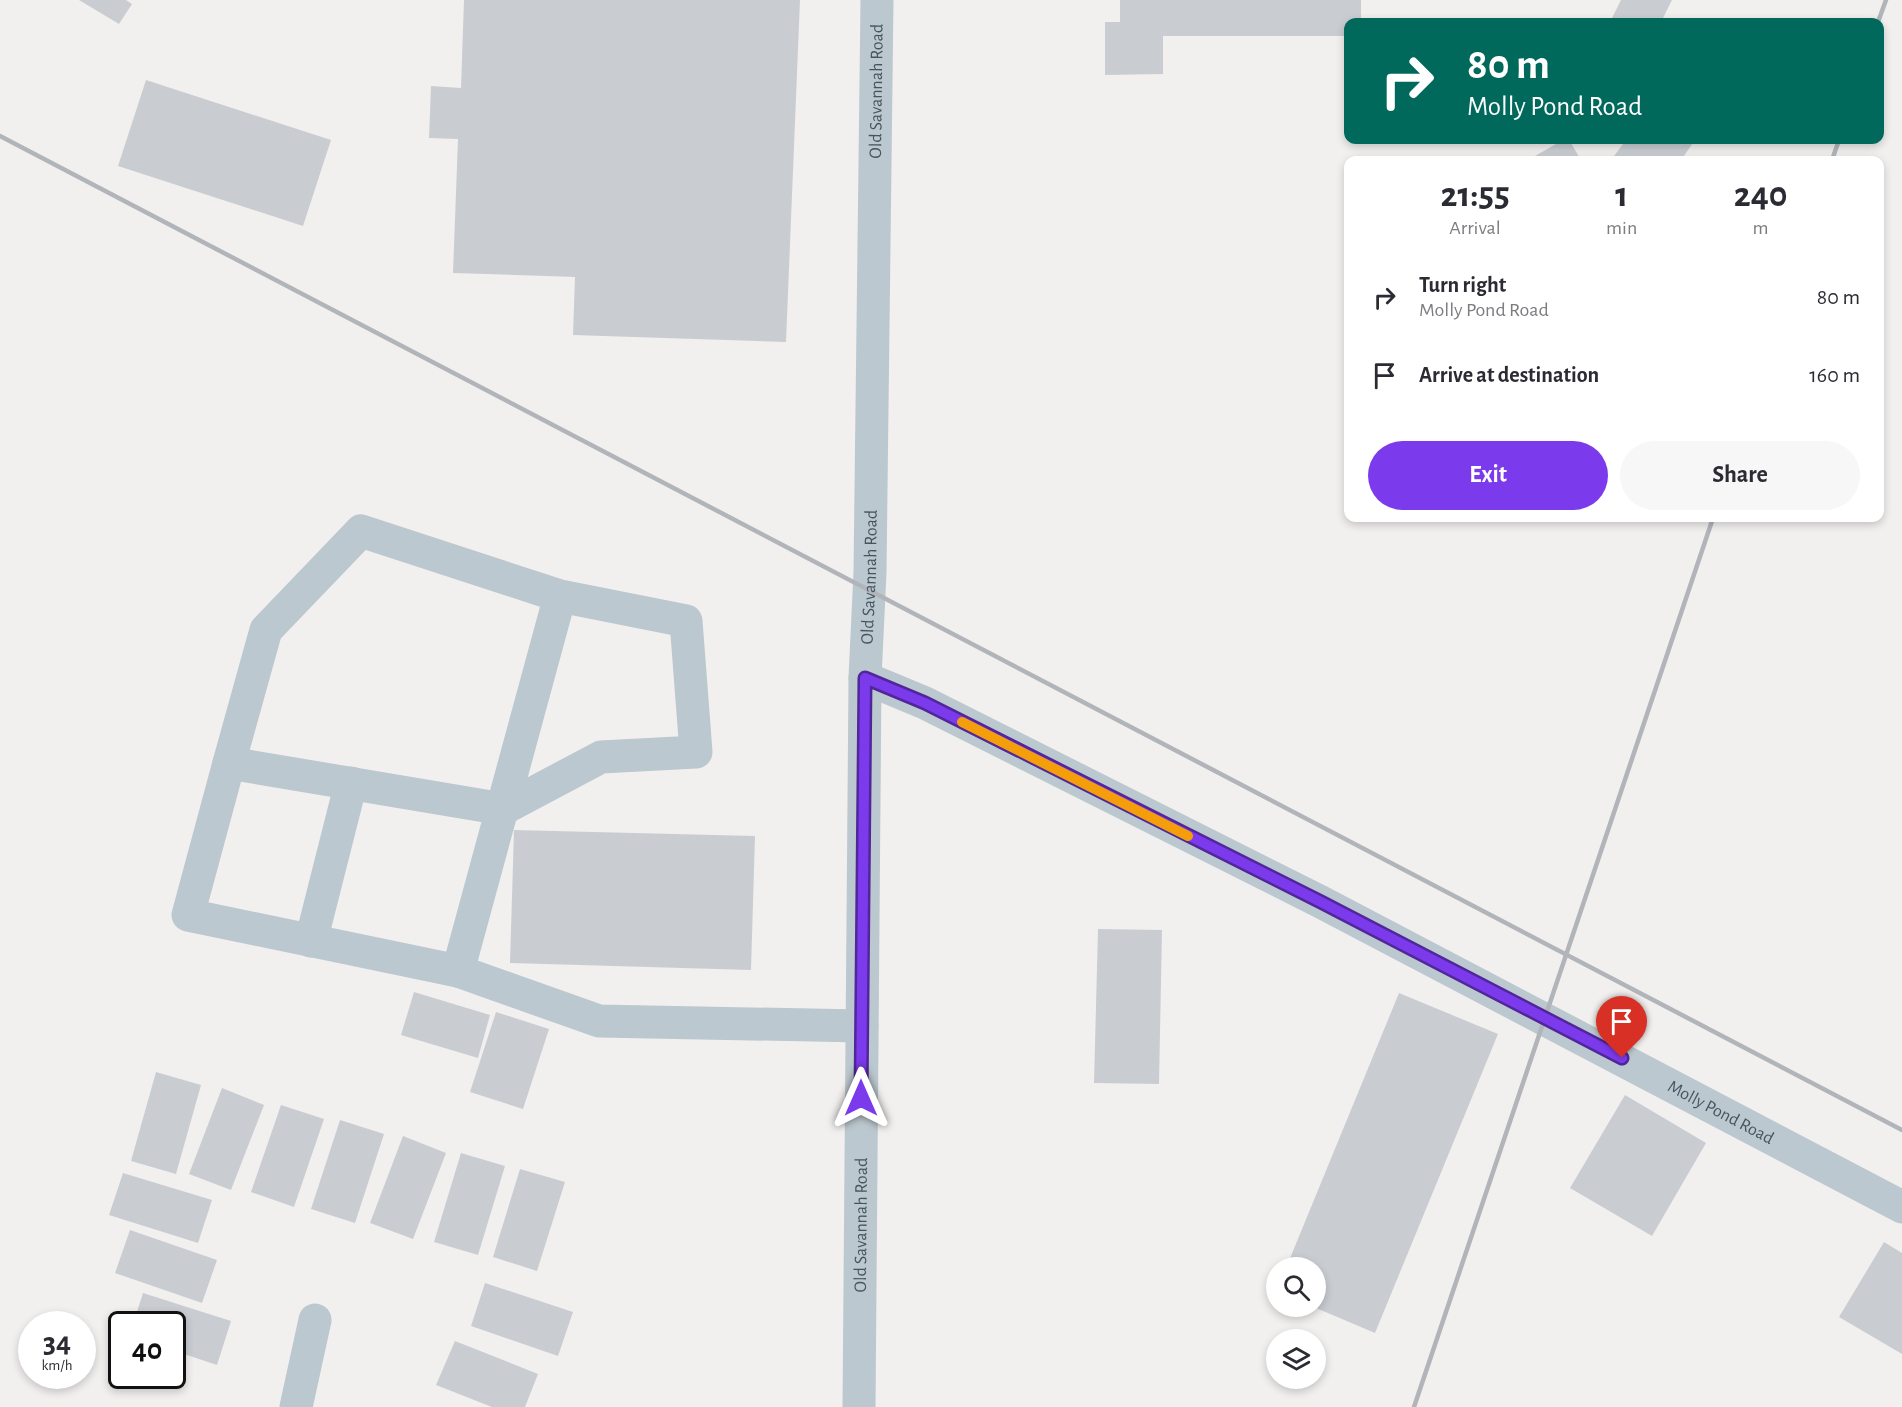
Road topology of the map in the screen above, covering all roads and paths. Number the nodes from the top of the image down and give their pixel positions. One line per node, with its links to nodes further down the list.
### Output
1 (877, 0): 3 (street, Old Savannah Road)
2 (560, 596): 4 (street); 6 (street); 6 (street)
3 (865, 678): 9 (street, Old Savannah Road); 10 (street, Molly Pond Road)
4 (230, 763): 5 (street); 7 (street)
5 (351, 783): 6 (street); 7 (street)
6 (503, 809): 8 (street)
7 (311, 941): 8 (street)
8 (458, 971): 9 (street)
9 (862, 1026): 13 (street, Old Savannah Road)
10 (1902, 1207)
11 (315, 1320): 12 (street)
12 (296, 1407)
13 (859, 1407)

